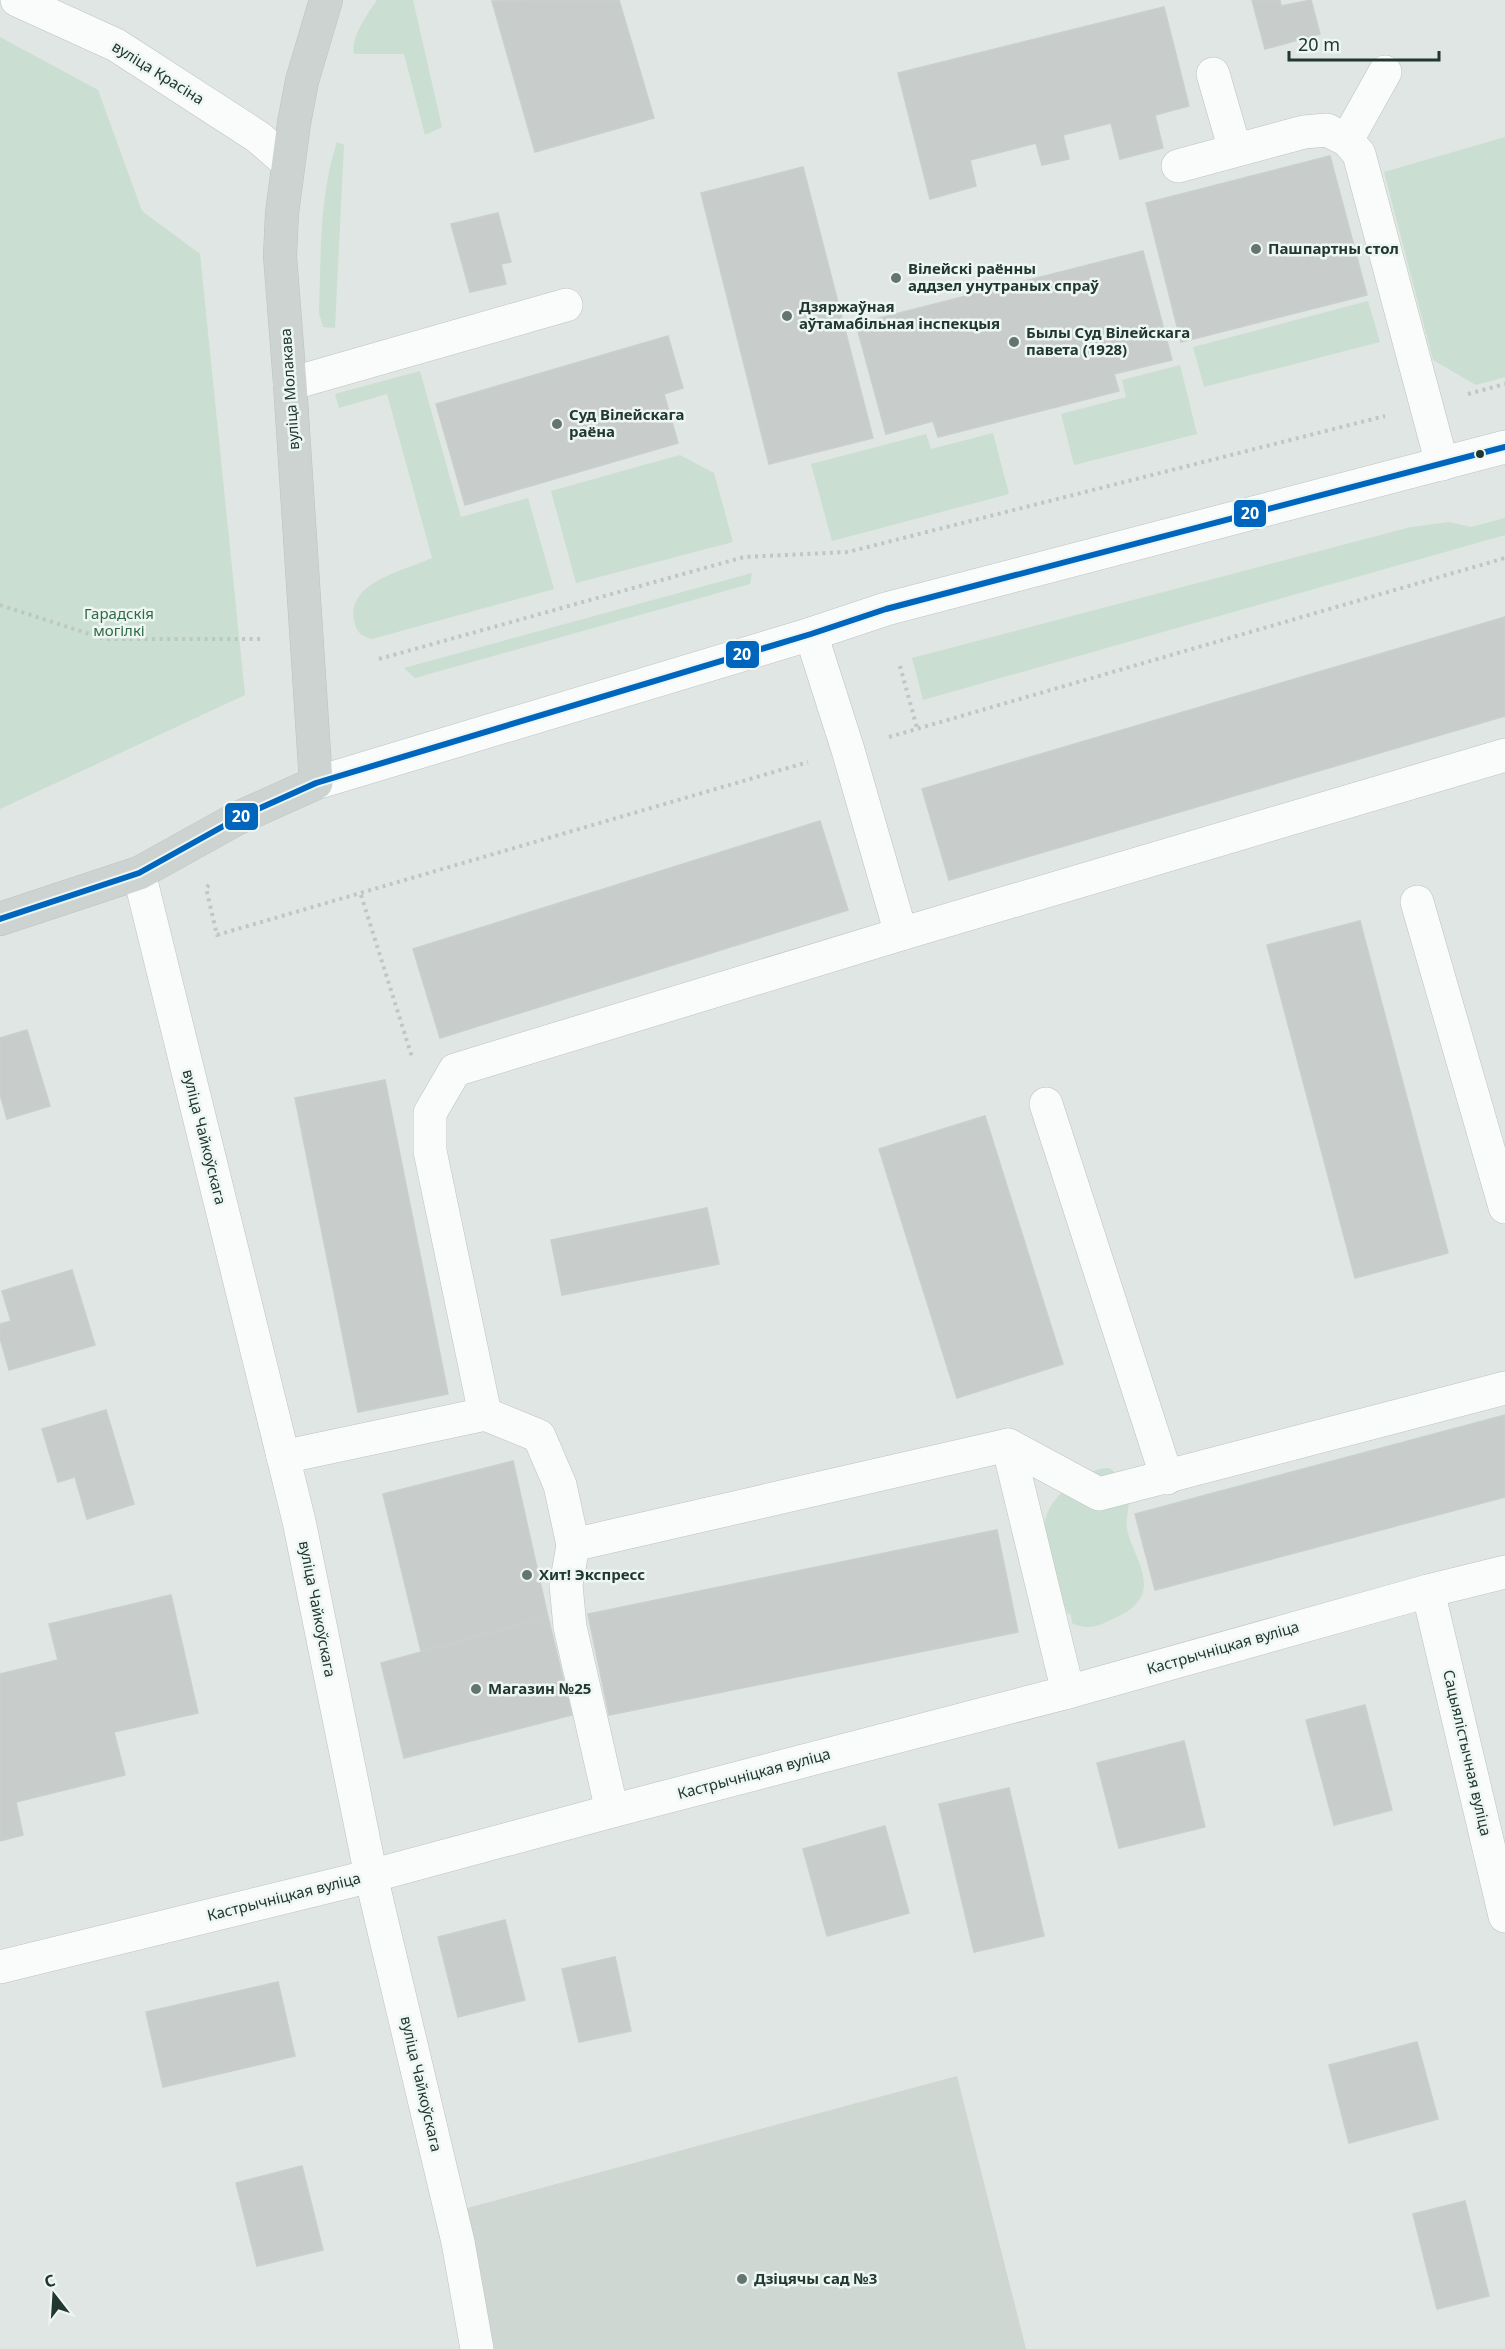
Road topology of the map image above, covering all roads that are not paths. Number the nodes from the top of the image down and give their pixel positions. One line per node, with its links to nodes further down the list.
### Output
1 (17, 0): 7 (street, вуліца Красіна)
2 (326, 0): 7 (main road, вуліца Молакава)
3 (1385, 72): 5 (street)
4 (1213, 74): 6 (street)
5 (1347, 140): 6 (street); 12 (street)
6 (1235, 150): 8 (street)
7 (288, 163): 10 (main road, вуліца Молакава)
8 (1178, 166)
9 (566, 305): 10 (street)
10 (290, 384): 15 (main road, вуліца Молакава)
11 (1505, 447): 12 (street)
12 (1442, 464): 13 (street)
13 (811, 634): 15 (street); 19 (street)
14 (1505, 755): 19 (street)
15 (316, 783): 16 (main road)
16 (139, 873): 18 (main road); 25 (street, вуліца Чайкоўскага)
17 (1417, 902): 21 (street)
18 (0, 919)
19 (901, 934): 23 (street)
20 (1046, 1104): 26 (street)
21 (1505, 1207)
22 (1505, 1388): 26 (street)
23 (485, 1414): 25 (street); 27 (street)
24 (1008, 1445): 26 (street); 27 (street); 30 (street)
25 (283, 1457): 32 (street, вуліца Чайкоўскага)
26 (1167, 1478)
27 (573, 1545): 31 (street)
28 (1505, 1572): 29 (street, Кастрычніцкая вуліца)
29 (1428, 1591): 30 (street, Кастрычніцкая вуліца); 33 (street, Сацыялістычная вуліца)
30 (1068, 1692): 31 (street, Кастрычніцкая вуліца)
31 (612, 1810): 32 (street, Кастрычніцкая вуліца)
32 (371, 1876): 34 (street, Кастрычніцкая вуліца); 35 (street, вуліца Чайкоўскага)
33 (1505, 1916)
34 (0, 1966)
35 (477, 2349)

